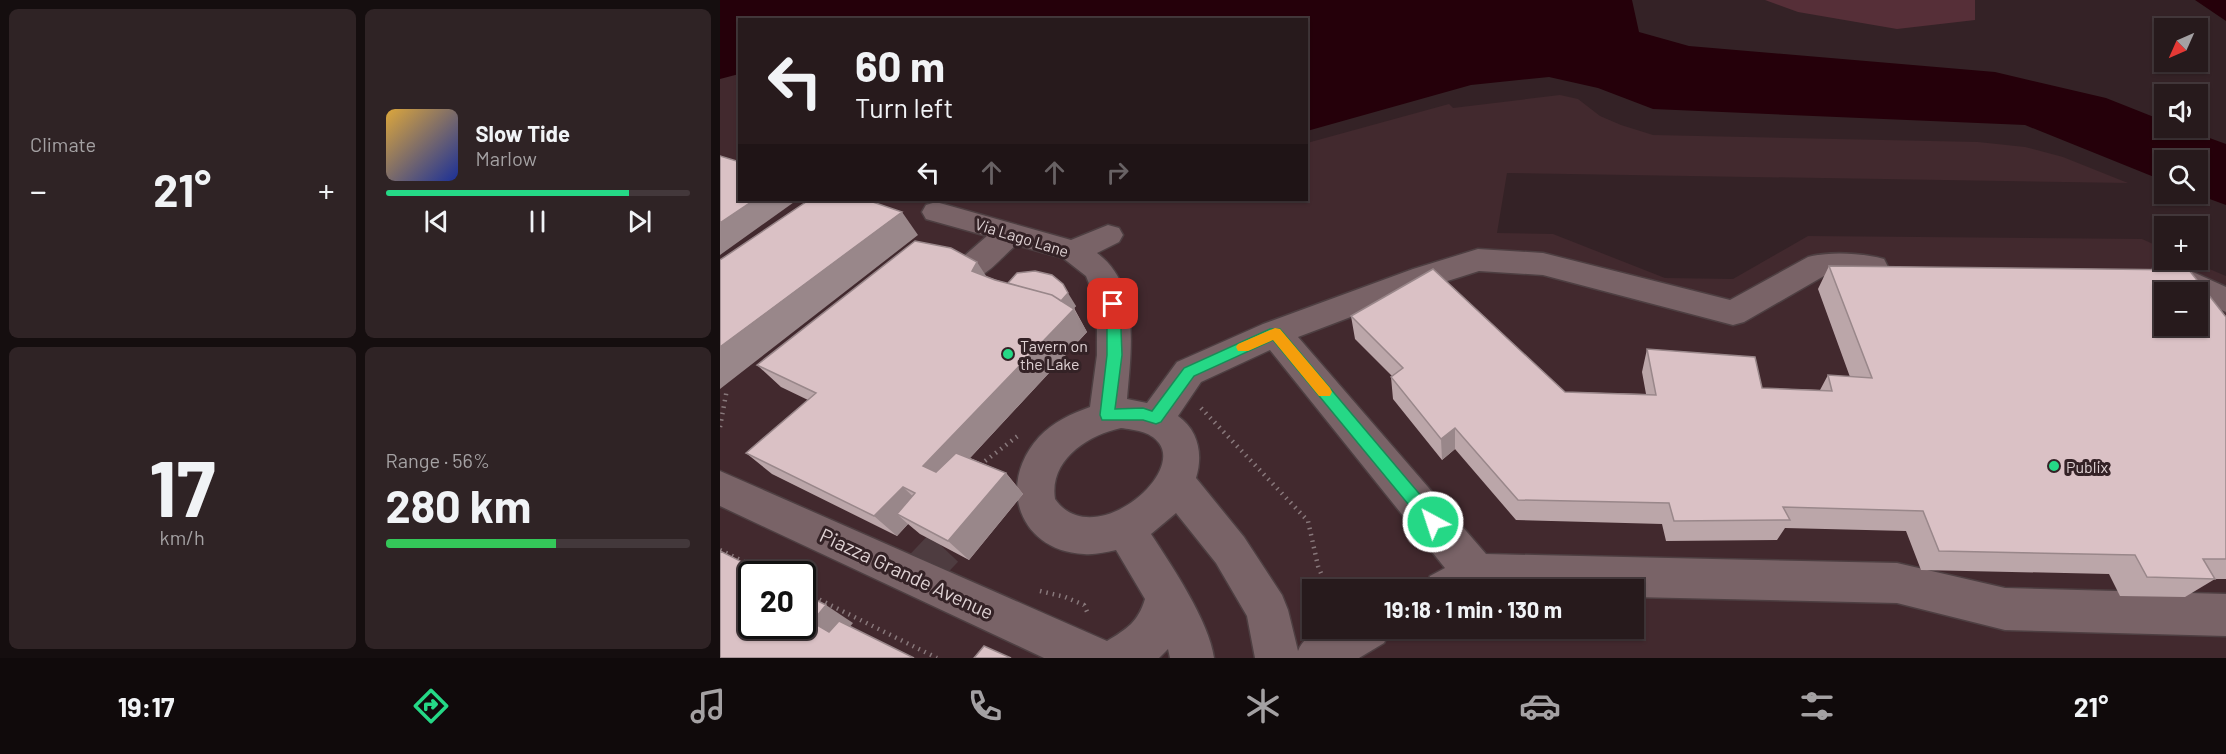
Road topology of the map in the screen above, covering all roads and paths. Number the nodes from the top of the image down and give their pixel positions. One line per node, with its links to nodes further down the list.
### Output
1 (936, 212): 2 (street, Via Lago Lane)
2 (1010, 232): 4 (street, Via Lago Lane); 6 (street)
3 (1108, 235): 4 (street)
4 (1074, 251): 11 (street, Via Lago Lane)
5 (1901, 268): 9 (street)
6 (966, 272)
7 (2138, 275): 8 (street)
8 (2226, 300)
9 (1275, 333): 13 (street); 23 (street)
10 (727, 389): 14 (path)
11 (1107, 415): 13 (street); 19 (street)
12 (1210, 415): 22 (path)
13 (1156, 418): 17 (street)
14 (720, 427)
15 (1027, 428): 16 (path)
16 (976, 468)
17 (1176, 483): 19 (street); 34 (street)
18 (720, 488): 29 (street, Piazza Grande Avenue)
19 (1125, 528): 25 (street)
20 (720, 550): 21 (path)
21 (742, 561)
22 (1323, 579)
23 (1458, 579)
24 (1644, 582): 28 (street)
25 (1167, 596): 32 (street); 33 (street)
26 (1065, 597): 29 (path)
27 (816, 598): 31 (path)
28 (2226, 615)
29 (1092, 639)
30 (1351, 639): 35 (street)
31 (937, 658)
32 (1121, 658)
33 (1192, 658)
34 (1277, 658)
35 (1317, 658)

